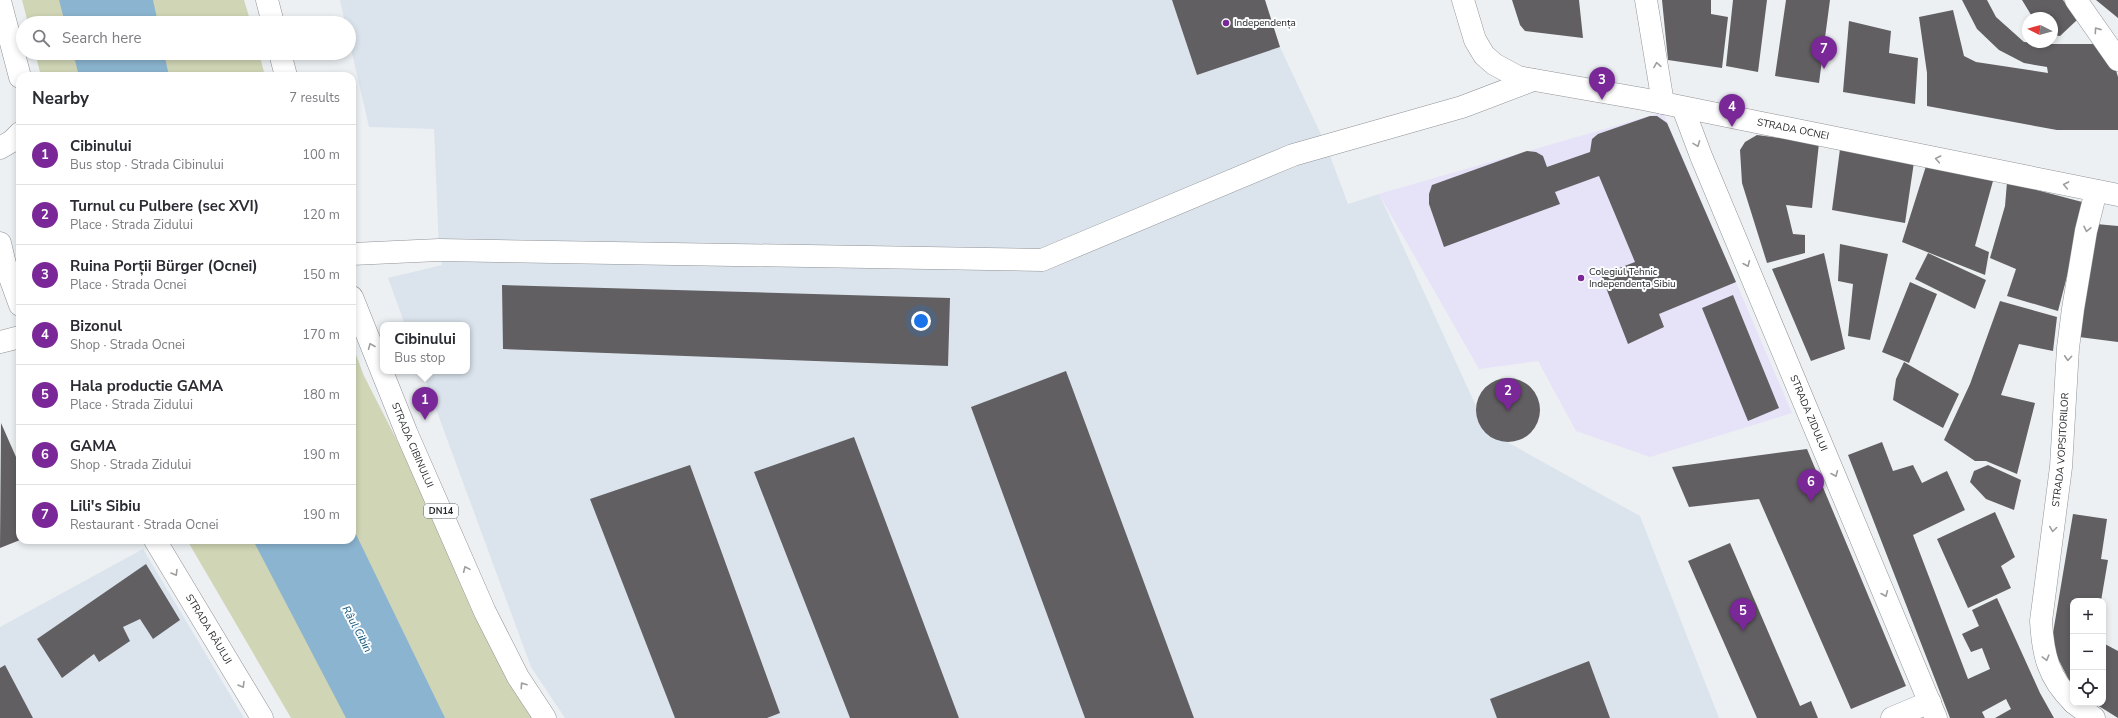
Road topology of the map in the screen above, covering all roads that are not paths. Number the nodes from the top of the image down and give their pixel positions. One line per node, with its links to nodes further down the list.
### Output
1 (267, 0): 6 (street)
2 (1463, 0): 11 (street, STRADA OCNEI)
3 (1646, 0): 12 (street, STRADA ZIDULUI, one-way to 3)
4 (2076, 0): 8 (street, one-way to 4)
5 (0, 1): 9 (street)
6 (271, 16)
7 (282, 60): 10 (street)
8 (2118, 60)
9 (19, 72)
10 (285, 72)
11 (1534, 80): 12 (street, STRADA OCNEI); 18 (street)
12 (1673, 105): 15 (street, STRADA OCNEI, one-way to 12); 28 (street, STRADA ZIDULUI, one-way to 28)
13 (16, 137): 14 (street)
14 (0, 148)
15 (2096, 191): 16 (street, STRADA OCNEI); 26 (street, STRADA VOPSITORILOR, one-way to 26)
16 (2118, 195)
17 (0, 243): 19 (street)
18 (356, 254)
19 (16, 294)
20 (356, 307): 23 (street, STRADA CIBINULUI / DN14, one-way to 20)
21 (16, 338): 22 (street)
22 (0, 342)
23 (380, 367)
24 (383, 374): 30 (street, STRADA CIBINULUI / DN14, one-way to 24)
25 (157, 544): 29 (street, STRADA RÂULUI, one-way to 29)
26 (2070, 698)
27 (2079, 706): 32 (street, STRADA VOPSITORILOR)
28 (1933, 710): 31 (street)
29 (262, 718)
30 (545, 718)
31 (1892, 718)
32 (2094, 718)

